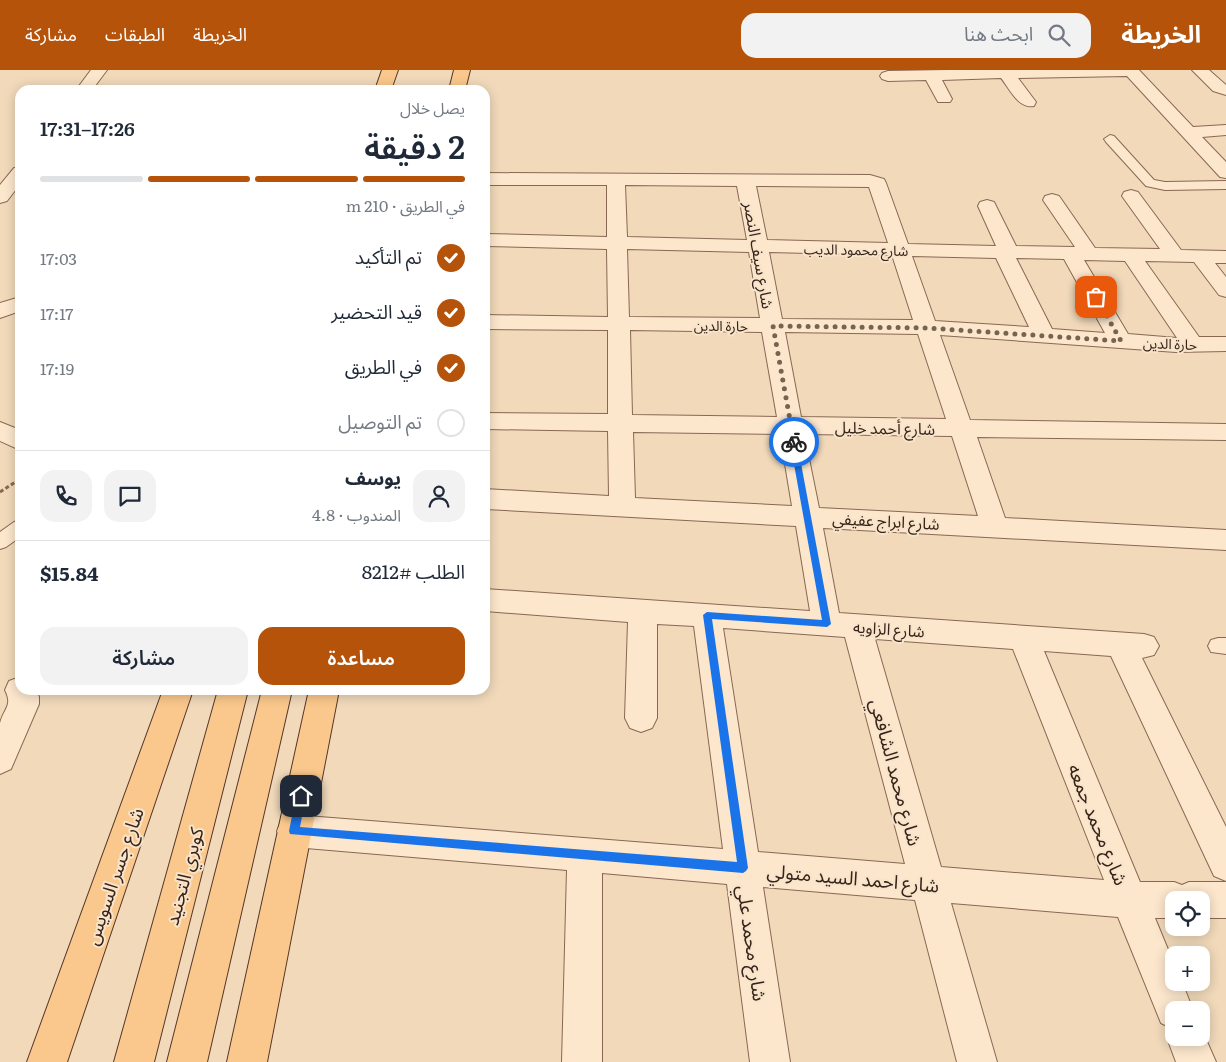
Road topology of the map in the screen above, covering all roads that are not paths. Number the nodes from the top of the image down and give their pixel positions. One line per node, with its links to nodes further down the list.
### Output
1 (99, 70): 9 (street)
2 (390, 70): 10 (main road)
3 (462, 70): 11 (main road)
4 (1130, 70): 6 (street); 16 (street)
5 (1200, 70): 12 (street)
6 (1006, 74): 7 (street); 14 (street)
7 (932, 75): 8 (street); 13 (street)
8 (888, 76)
9 (88, 85)
10 (386, 85)
11 (458, 85)
12 (1223, 89)
13 (944, 99)
14 (1028, 102)
15 (1226, 130): 16 (street)
16 (1188, 132): 18 (street)
17 (1110, 139): 22 (lane)
18 (1226, 173)
19 (490, 180): 20 (street)
20 (616, 180): 21 (street); 27 (street)
21 (746, 182): 28 (street, شارع سيف النصر); 29 (street)
22 (1226, 185)
23 (1131, 196): 33 (street)
24 (1052, 200): 31 (street)
25 (987, 206): 30 (street)
26 (490, 240): 27 (street, شارع محمود الديب)
27 (617, 243): 28 (street, شارع محمود الديب); 40 (street)
28 (758, 246): 29 (street, شارع محمود الديب); 41 (street, شارع سيف النصر)
29 (901, 250): 30 (street, شارع محمود الديب); 42 (street)
30 (1006, 252): 31 (street, شارع محمود الديب); 43 (street)
31 (1080, 254): 32 (street, شارع محمود الديب); 44 (street)
32 (1131, 255): 33 (street, شارع محمود الديب); 45 (street)
33 (1175, 256): 34 (street, شارع محمود الديب)
34 (1200, 257): 35 (street, شارع محمود الديب); 36 (street)
35 (1226, 258)
36 (1226, 291)
37 (15, 305): 38 (street)
38 (0, 312)
39 (490, 322): 40 (street, حارة الدين)
40 (619, 324): 41 (street, حارة الدين); 48 (street)
41 (773, 326): 42 (street, حارة الدين); 49 (street, شارع سيف النصر)
42 (927, 328): 43 (street, حارة الدين); 50 (street)
43 (1044, 336): 44 (street, حارة الدين)
44 (1121, 341): 45 (street, حارة الدين)
45 (1192, 344): 46 (street, حارة الدين)
46 (1226, 344)
47 (490, 421): 48 (street, شارع أحمد خليل)
48 (621, 423): 49 (street, شارع أحمد خليل); 55 (street)
49 (791, 426): 50 (street, شارع أحمد خليل); 56 (street, شارع سيف النصر)
50 (961, 428): 52 (street, شارع أحمد خليل); 57 (street)
51 (0, 430): 53 (street)
52 (1225, 434)
53 (15, 438)
54 (490, 499): 55 (street, شارع ابراج عفيفي)
55 (622, 506): 56 (street, شارع ابراج عفيفي)
56 (807, 516): 57 (street, شارع ابراج عفيفي); 64 (street, شارع سيف النصر)
57 (995, 526): 59 (street, شارع ابراج عفيفي)
58 (15, 531): 60 (lane)
59 (1226, 540)
60 (0, 542)
61 (490, 600): 62 (street, شارع الزاويه)
62 (643, 611): 63 (street, شارع الزاويه); 73 (street)
63 (707, 615): 64 (street, شارع الزاويه); 78 (street, شارع محمد علي)
64 (842, 625): 65 (street, شارع الزاويه); 79 (street, شارع محمد الشافعي)
65 (1023, 637): 77 (street, شارع الزاويه); 80 (street, شارع محمد جمعه)
66 (0, 686): 67 (street)
67 (15, 687)
68 (23, 695): 74 (street)
69 (176, 695): 86 (main road, شارع جسر السويس)
70 (232, 695): 87 (main road, كوبري التجنيد)
71 (276, 695): 88 (main road)
72 (323, 695): 75 (main road)
73 (641, 718)
74 (0, 759)
75 (294, 831): 76 (street, شارع احمد السيد متولي); 89 (main road)
76 (584, 855): 78 (street, شارع احمد السيد متولي); 90 (street)
77 (1226, 864)
78 (743, 868): 79 (street, شارع احمد السيد متولي); 91 (street, شارع محمد علي)
79 (928, 883): 80 (street, شارع احمد السيد متولي); 92 (street, شارع محمد الشافعي)
80 (1130, 900): 81 (street, شارع احمد السيد متولي); 84 (street, شارع محمد جمعه)
81 (1165, 900)
82 (1210, 900): 83 (street)
83 (1226, 900)
84 (1170, 1001)
85 (1189, 1046): 93 (street)
86 (48, 1062)
87 (134, 1062)
88 (187, 1062)
89 (247, 1062)
90 (582, 1062)
91 (770, 1062)
92 (977, 1062)
93 (1196, 1062)

